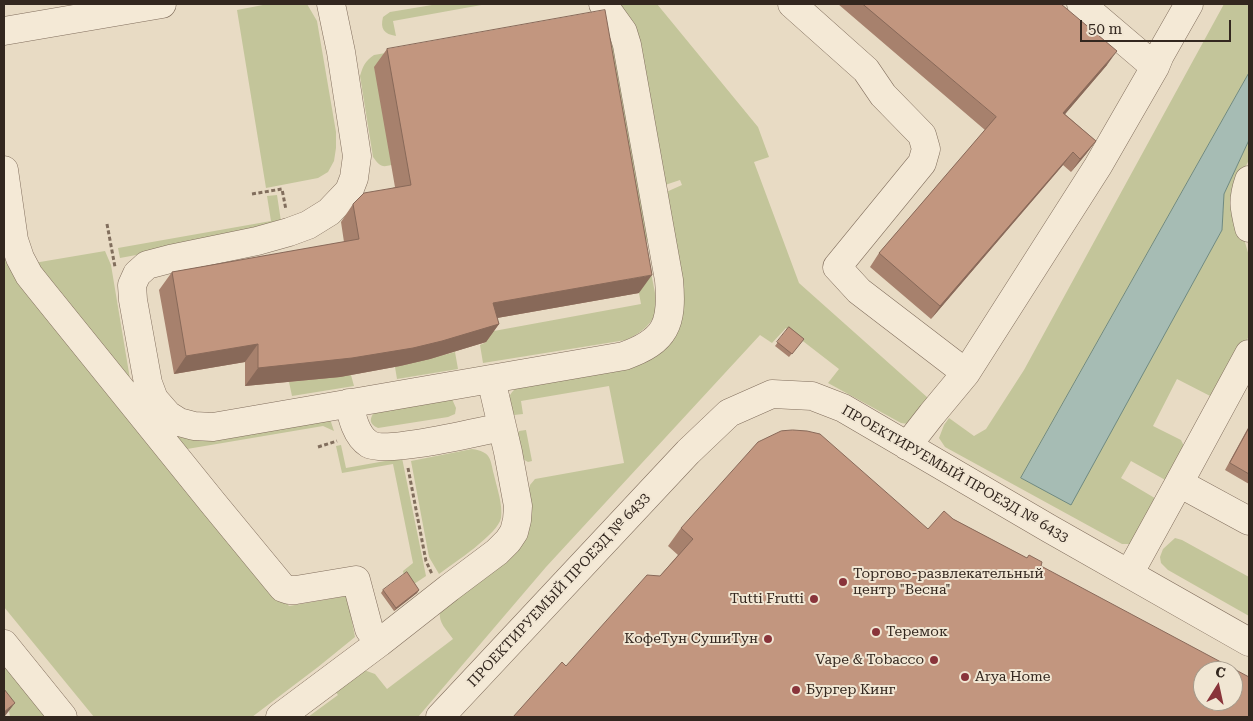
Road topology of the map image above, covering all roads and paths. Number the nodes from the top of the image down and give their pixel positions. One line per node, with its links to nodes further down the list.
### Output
1 (162, 4): 7 (street)
2 (331, 4): 15 (street)
3 (603, 4): 14 (street)
4 (792, 4): 13 (street)
5 (1081, 4): 8 (street)
6 (1189, 4): 8 (street)
7 (4, 31)
8 (1155, 67): 13 (street)
9 (4, 170): 24 (street)
10 (1249, 180): 11 (street)
11 (1249, 228)
12 (1249, 354): 19 (street)
13 (966, 373): 18 (street)
14 (491, 379): 15 (street); 16 (street)
15 (349, 403): 17 (street)
16 (502, 427): 17 (street); 24 (street)
17 (403, 446): 22 (path)
18 (907, 446): 21 (street, ПРОЕКТИРУЕМЫЙ ПРОЕЗД № 6433); 28 (street, ПРОЕКТИРУЕМЫЙ ПРОЕЗД № 6433)
19 (1179, 483): 20 (street); 21 (street)
20 (1249, 521)
21 (1129, 574): 23 (street, ПРОЕКТИРУЕМЫЙ ПРОЕЗД № 6433)
22 (434, 578)
23 (1249, 642)
24 (379, 643): 27 (street)
25 (4, 644): 26 (street)
26 (63, 717)
27 (280, 717)
28 (440, 717)

